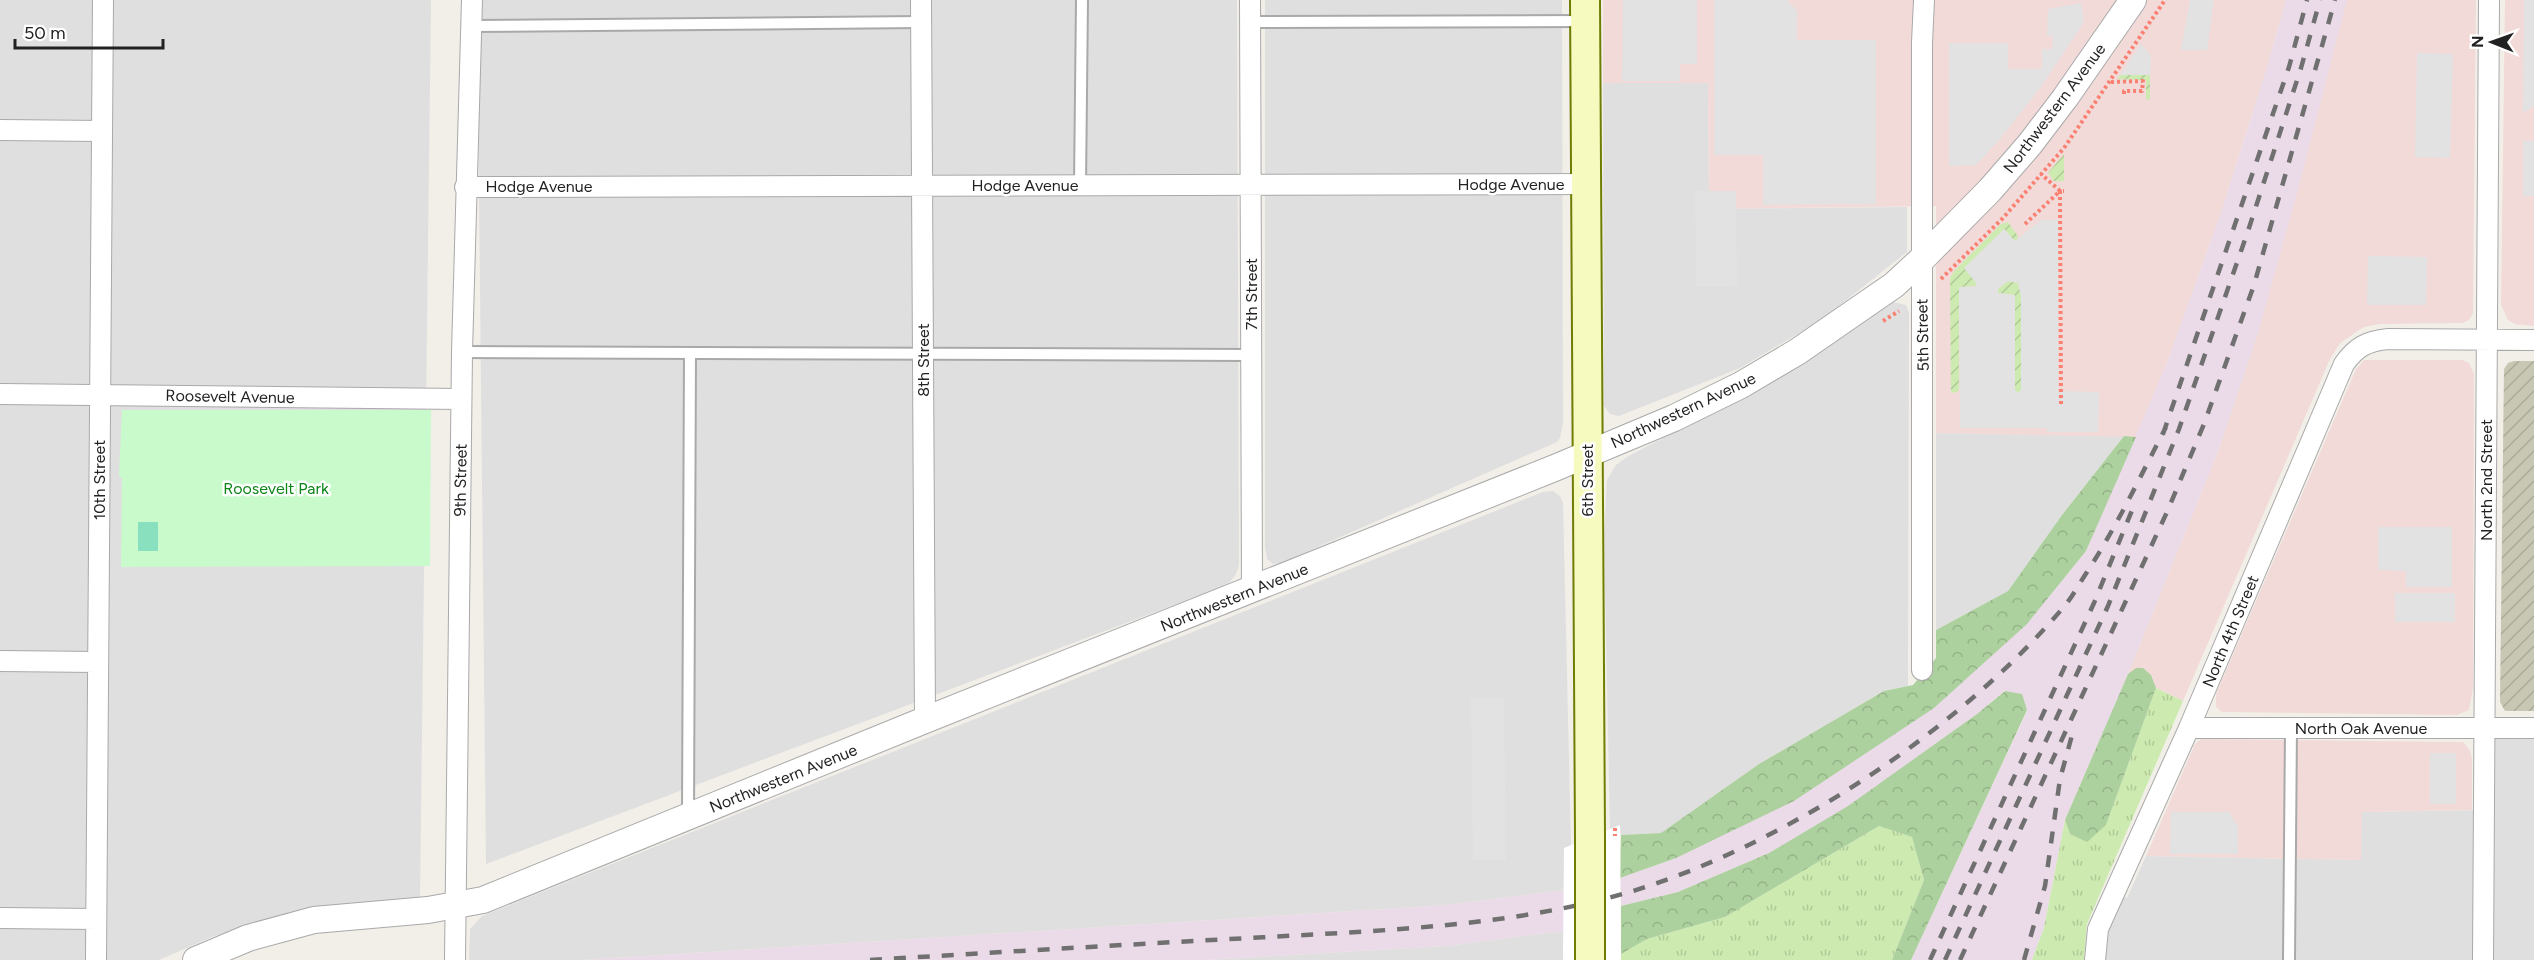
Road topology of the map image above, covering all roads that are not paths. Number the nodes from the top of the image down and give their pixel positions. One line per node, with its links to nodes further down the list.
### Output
1 (103, 0): 14 (street, 10th Street)
2 (472, 0): 12 (street, 9th Street)
3 (921, 0): 10 (street, 8th Street)
4 (1082, 0): 18 (lane)
5 (1250, 0): 11 (street, 7th Street)
6 (1924, 0): 20 (street, 5th Street)
7 (2133, 0): 20 (street, Northwestern Avenue)
8 (2489, 0): 21 (street, North 2nd Street)
9 (1585, 11): 11 (lane); 16 (main road, 6th Street)
10 (921, 22): 12 (lane); 17 (street, 8th Street)
11 (1251, 22): 15 (street, 7th Street)
12 (472, 26): 19 (street, 9th Street)
13 (0, 130): 14 (street)
14 (102, 131): 28 (street, 10th Street)
15 (1251, 184): 16 (street, Hodge Avenue); 18 (street, Hodge Avenue); 26 (street, 7th Street)
16 (1586, 184): 30 (main road, 6th Street)
17 (922, 185): 18 (street, Hodge Avenue); 19 (street, Hodge Avenue); 25 (street, 8th Street)
18 (1080, 185)
19 (465, 187): 23 (street, 9th Street)
20 (1922, 259): 30 (street, Northwestern Avenue); 34 (street, 5th Street)
21 (2486, 340): 22 (street, North 4th Street); 36 (street, North 4th Street); 38 (street, North 2nd Street)
22 (2534, 340)
23 (462, 352): 24 (lane); 29 (street, 9th Street)
24 (690, 353): 25 (lane); 40 (lane)
25 (922, 354): 26 (lane); 35 (street, 8th Street)
26 (1251, 355): 31 (street, 7th Street)
27 (0, 394): 28 (street, Roosevelt Avenue)
28 (100, 395): 29 (street, Roosevelt Avenue); 33 (street, 10th Street)
29 (461, 399): 41 (street, 9th Street)
30 (1587, 455): 31 (street, Northwestern Avenue); 47 (main road, 6th Street, bridge)
31 (1252, 589): 35 (street, Northwestern Avenue)
32 (0, 661): 33 (street)
33 (98, 662): 43 (street, 10th Street)
34 (1922, 670)
35 (925, 720): 40 (street, Northwestern Avenue)
36 (2189, 728): 37 (street, North Oak Avenue); 48 (street, North 4th Street)
37 (2291, 728): 38 (street, North Oak Avenue); 49 (lane)
38 (2484, 728): 39 (street, North Oak Avenue); 50 (street, North 2nd Street)
39 (2534, 728)
40 (688, 817): 41 (street, Northwestern Avenue)
41 (455, 906): 45 (street, Northwestern Avenue); 46 (street, 9th Street)
42 (0, 918): 43 (street)
43 (96, 919): 44 (street, 10th Street)
44 (96, 960)
45 (196, 960)
46 (455, 960)
47 (1590, 960)
48 (2095, 960)
49 (2289, 960)
50 (2483, 960)

